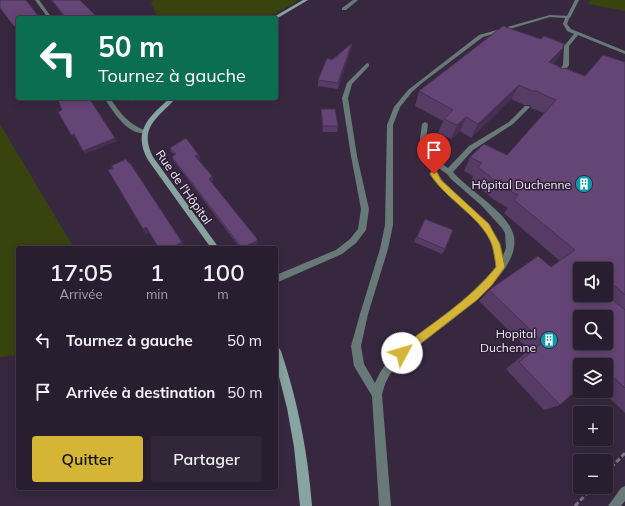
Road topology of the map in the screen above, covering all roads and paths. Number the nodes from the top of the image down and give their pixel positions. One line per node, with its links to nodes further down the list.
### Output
1 (37, 0): 6 (street)
2 (306, 0): 7 (street)
3 (356, 0): 5 (street)
4 (577, 0): 8 (street)
5 (344, 9)
6 (49, 16)
7 (278, 16)
8 (568, 17): 9 (street); 24 (street)
9 (577, 34): 10 (street); 12 (street)
10 (625, 53)
11 (367, 64): 22 (street)
12 (554, 80)
13 (108, 100): 17 (street)
14 (171, 100): 17 (street)
15 (527, 107): 19 (street)
16 (425, 124): 19 (street)
17 (144, 132): 20 (street, Rue de l'Hôpital)
18 (434, 170): 21 (street)
19 (450, 172): 21 (street)
20 (214, 246)
21 (501, 267): 24 (street)
22 (278, 278)
23 (278, 357): 29 (street)
24 (377, 395): 30 (street)
25 (625, 453): 26 (path)
26 (613, 466)
27 (625, 492): 32 (street)
28 (586, 494): 31 (path)
29 (306, 506)
30 (386, 506)
31 (575, 506)
32 (614, 506)

